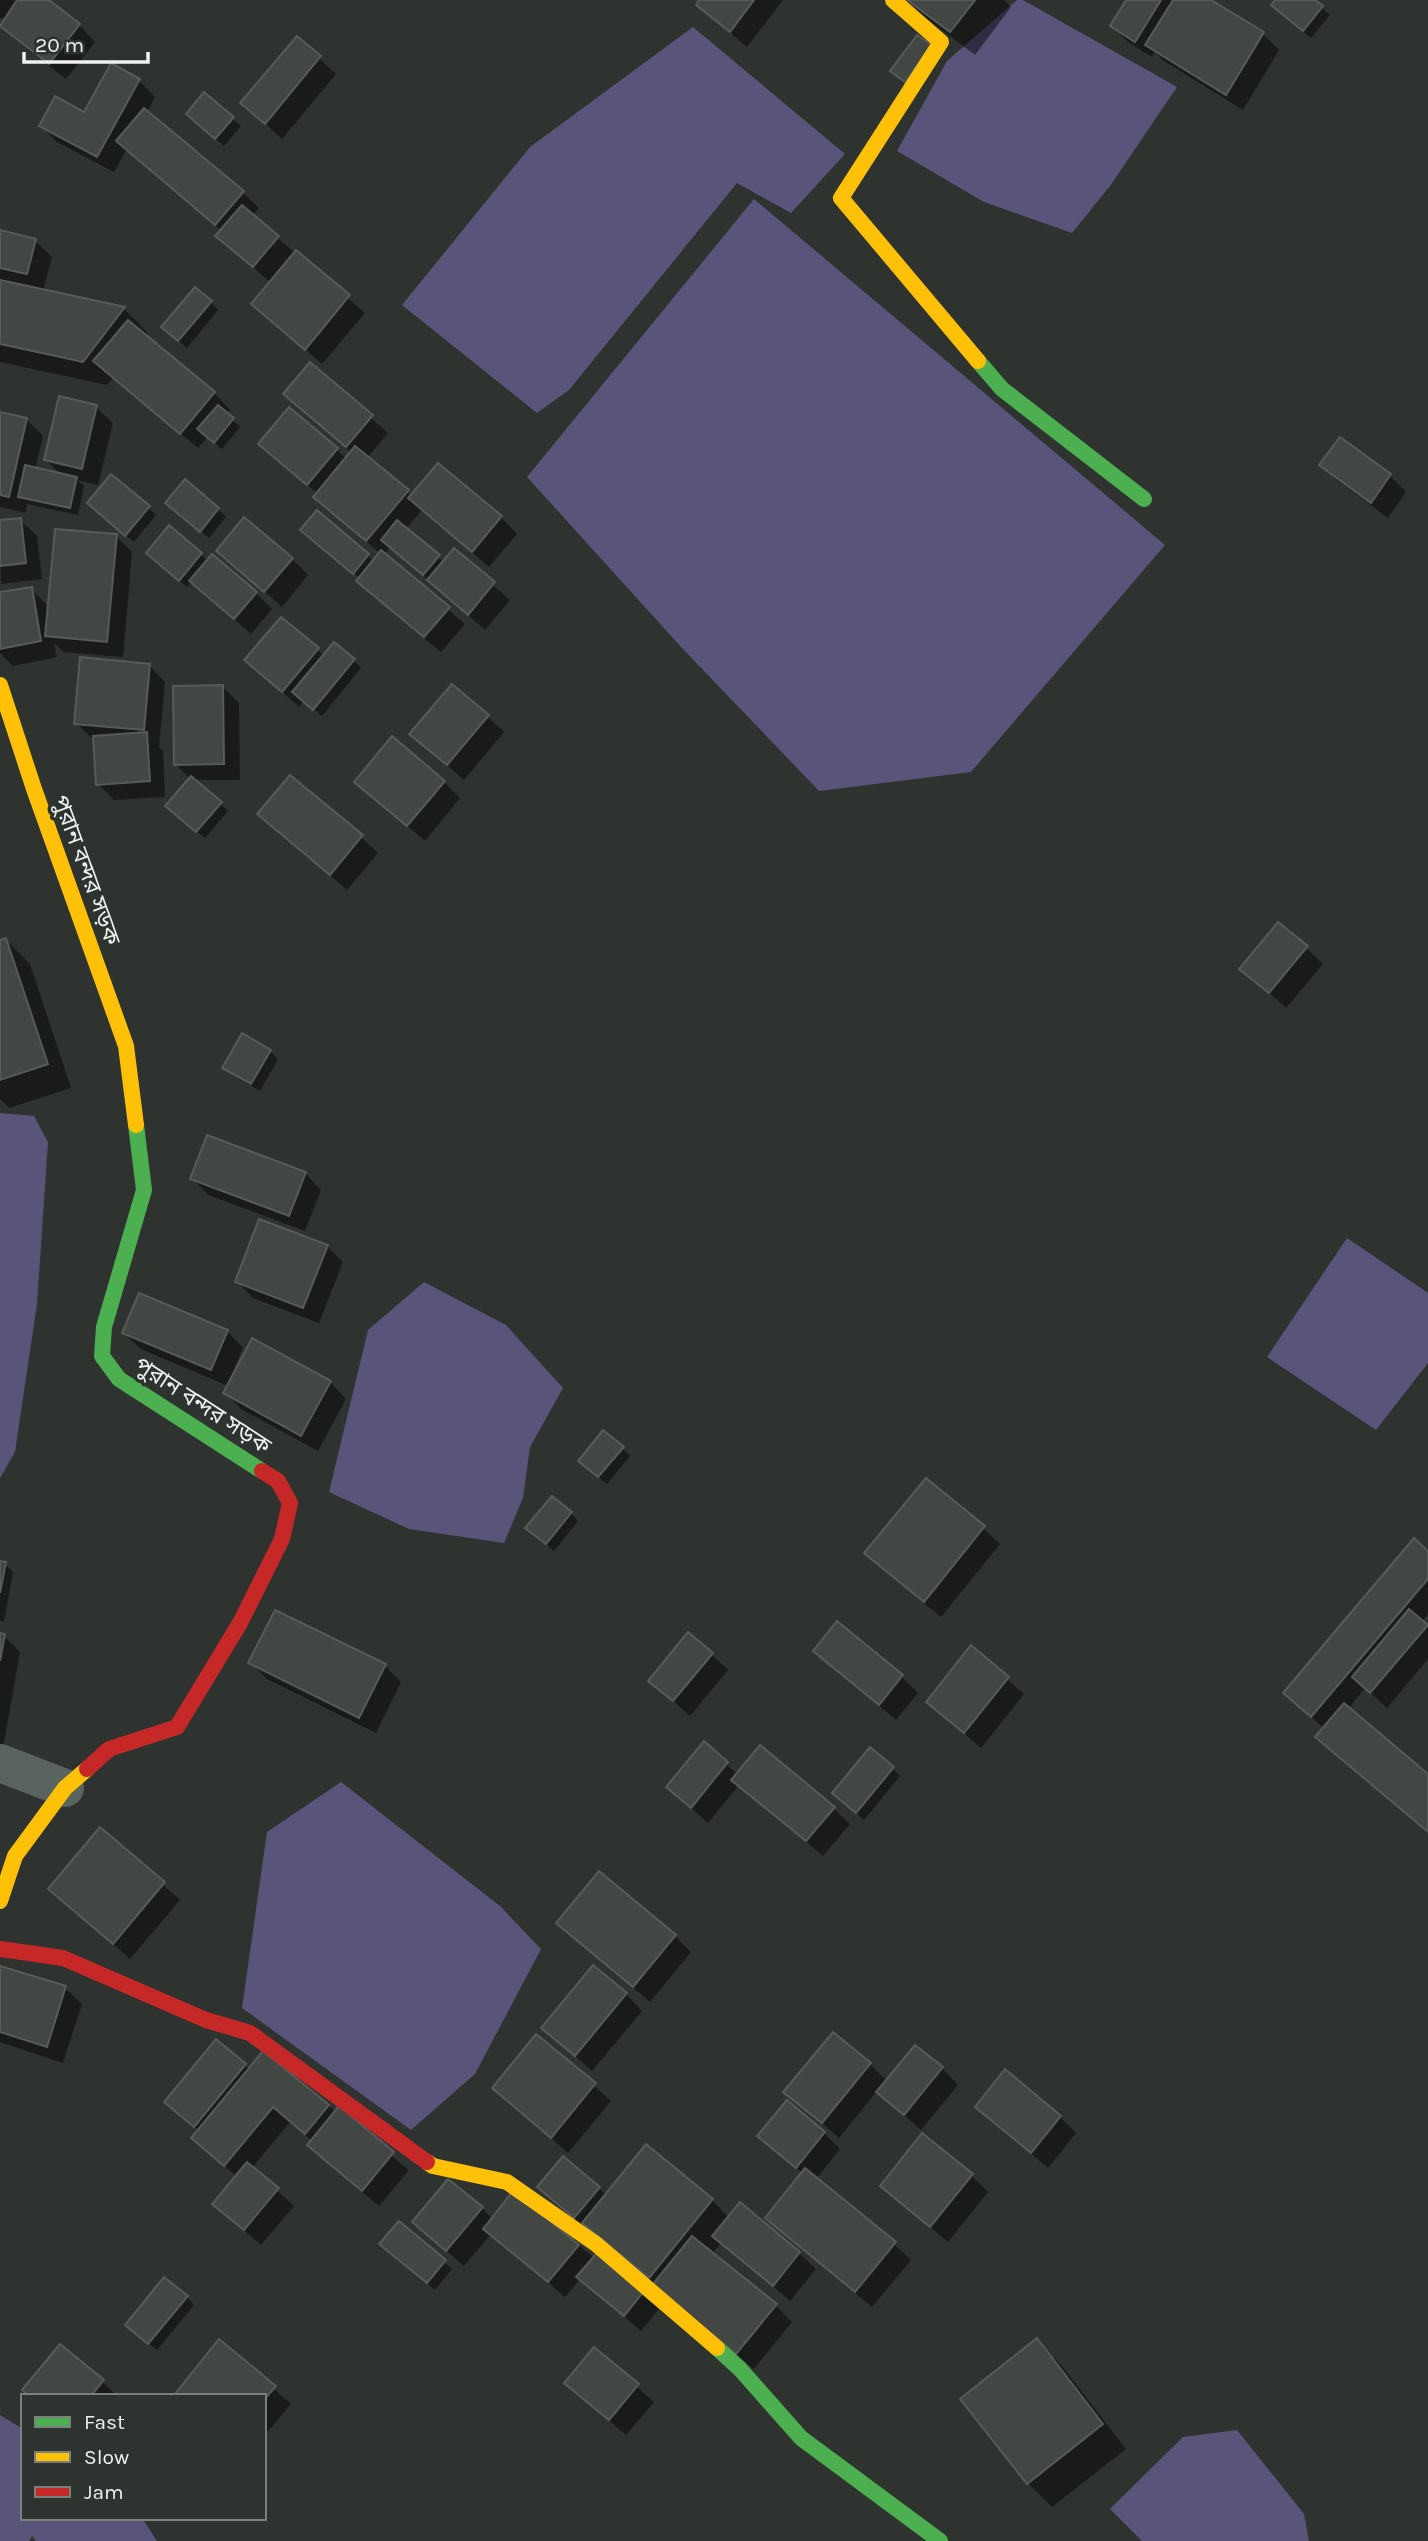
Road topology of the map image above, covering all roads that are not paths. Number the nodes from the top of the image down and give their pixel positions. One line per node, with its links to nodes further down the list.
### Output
1 (893, 0): 2 (street)
2 (1144, 499)
3 (0, 685): 5 (street, পুরান বন্দর সড়ক)
4 (0, 1763): 5 (street)
5 (65, 1788): 6 (street, পুরান বন্দর সড়ক)
6 (0, 1901)
7 (0, 1949): 8 (street)
8 (940, 2541)

